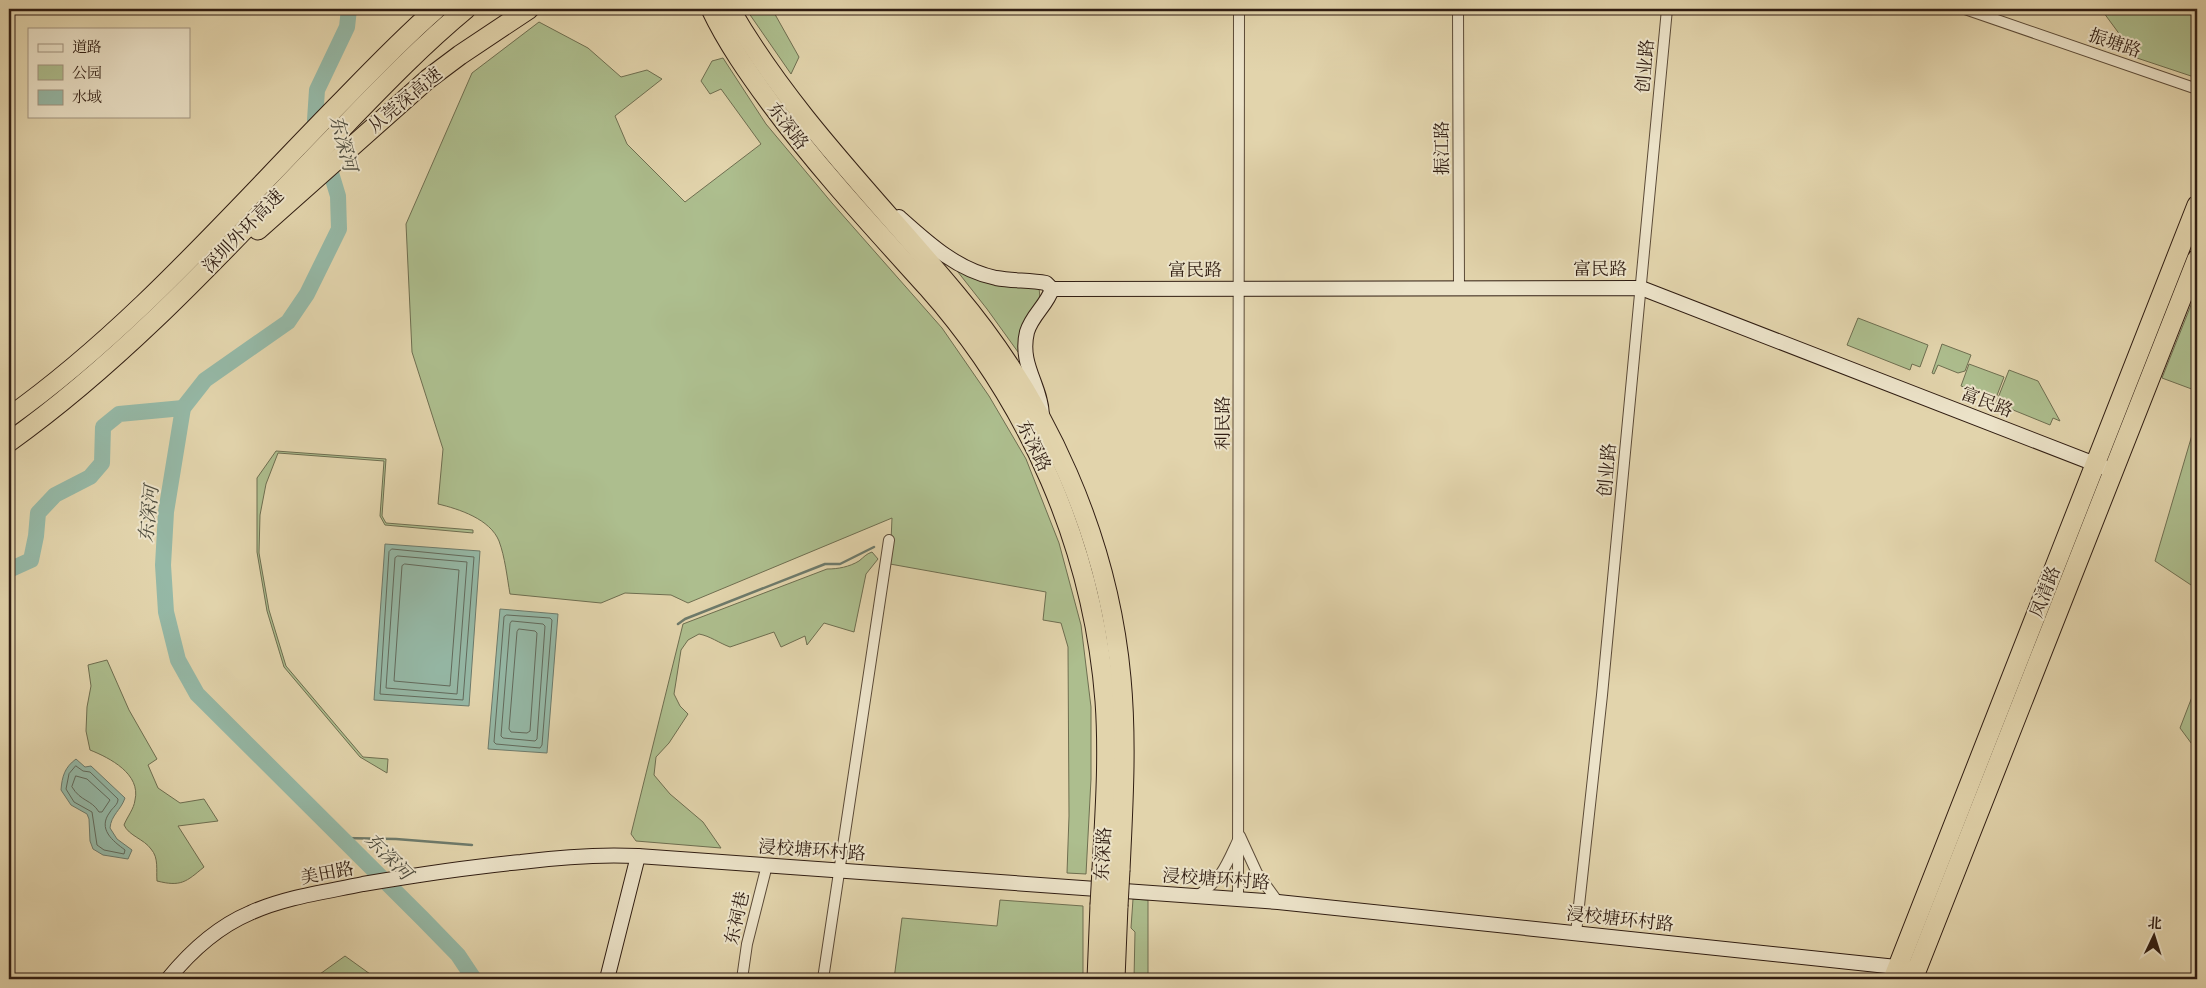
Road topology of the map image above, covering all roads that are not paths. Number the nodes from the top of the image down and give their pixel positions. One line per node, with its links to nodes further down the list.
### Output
1 (419, 9): 11 (highway)
2 (436, 9): 11 (highway, 深圳外环高速)
3 (466, 9): 20 (highway, 深圳外环高速)
4 (530, 9): 20 (highway, 从莞深高速)
5 (711, 9): 30 (highway, 东深路)
6 (730, 9): 13 (highway, 东深路)
7 (1240, 9): 16 (street, 利民路)
8 (1458, 9): 17 (street, 振江路)
9 (1667, 9): 18 (street, 创业路)
10 (1965, 9): 12 (street, 振塘路)
11 (387, 55): 21 (highway, 深圳外环高速)
12 (2197, 89)
13 (878, 204): 19 (street, 富民路); 22 (highway, 东深路)
14 (2197, 205): 24 (highway, 凤清路)
15 (2197, 259): 25 (highway, 凤清路)
16 (1240, 288): 17 (street, 富民路); 19 (street, 富民路); 27 (street, 利民路)
17 (1459, 288): 18 (street, 富民路)
18 (1641, 288): 24 (street, 富民路); 36 (street, 创业路)
19 (1052, 289): 22 (street)
20 (175, 300): 23 (highway, 深圳外环高速)
21 (9, 417)
22 (1042, 420): 30 (highway, 东深路)
23 (9, 442)
24 (2096, 464): 25 (street, 富民路); 37 (highway, 凤清路)
25 (2113, 471): 37 (highway, 凤清路)
26 (889, 540): 31 (street)
27 (1240, 836): 32 (street, 利民路); 33 (street, 利民路); 34 (street, 利民路)
28 (638, 856): 29 (street, 浸校塘环村路); 38 (street, 美田路); 39 (street)
29 (767, 865): 31 (street, 浸校塘环村路); 40 (street, 东祠巷)
30 (1111, 869): 35 (highway, 东深路, bridge)
31 (840, 871): 32 (street, 浸校塘环村路); 41 (street)
32 (1197, 896): 33 (street, 浸校塘环村路)
33 (1238, 899): 34 (street, 浸校塘环村路)
34 (1278, 902): 36 (street, 浸校塘环村路)
35 (1109, 906): 42 (highway, 东深路); 43 (highway, 东深路)
36 (1576, 933): 37 (street, 浸校塘环村路)
37 (1905, 974)
38 (168, 979)
39 (607, 979)
40 (742, 979)
41 (823, 979)
42 (1097, 979)
43 (1115, 979)

